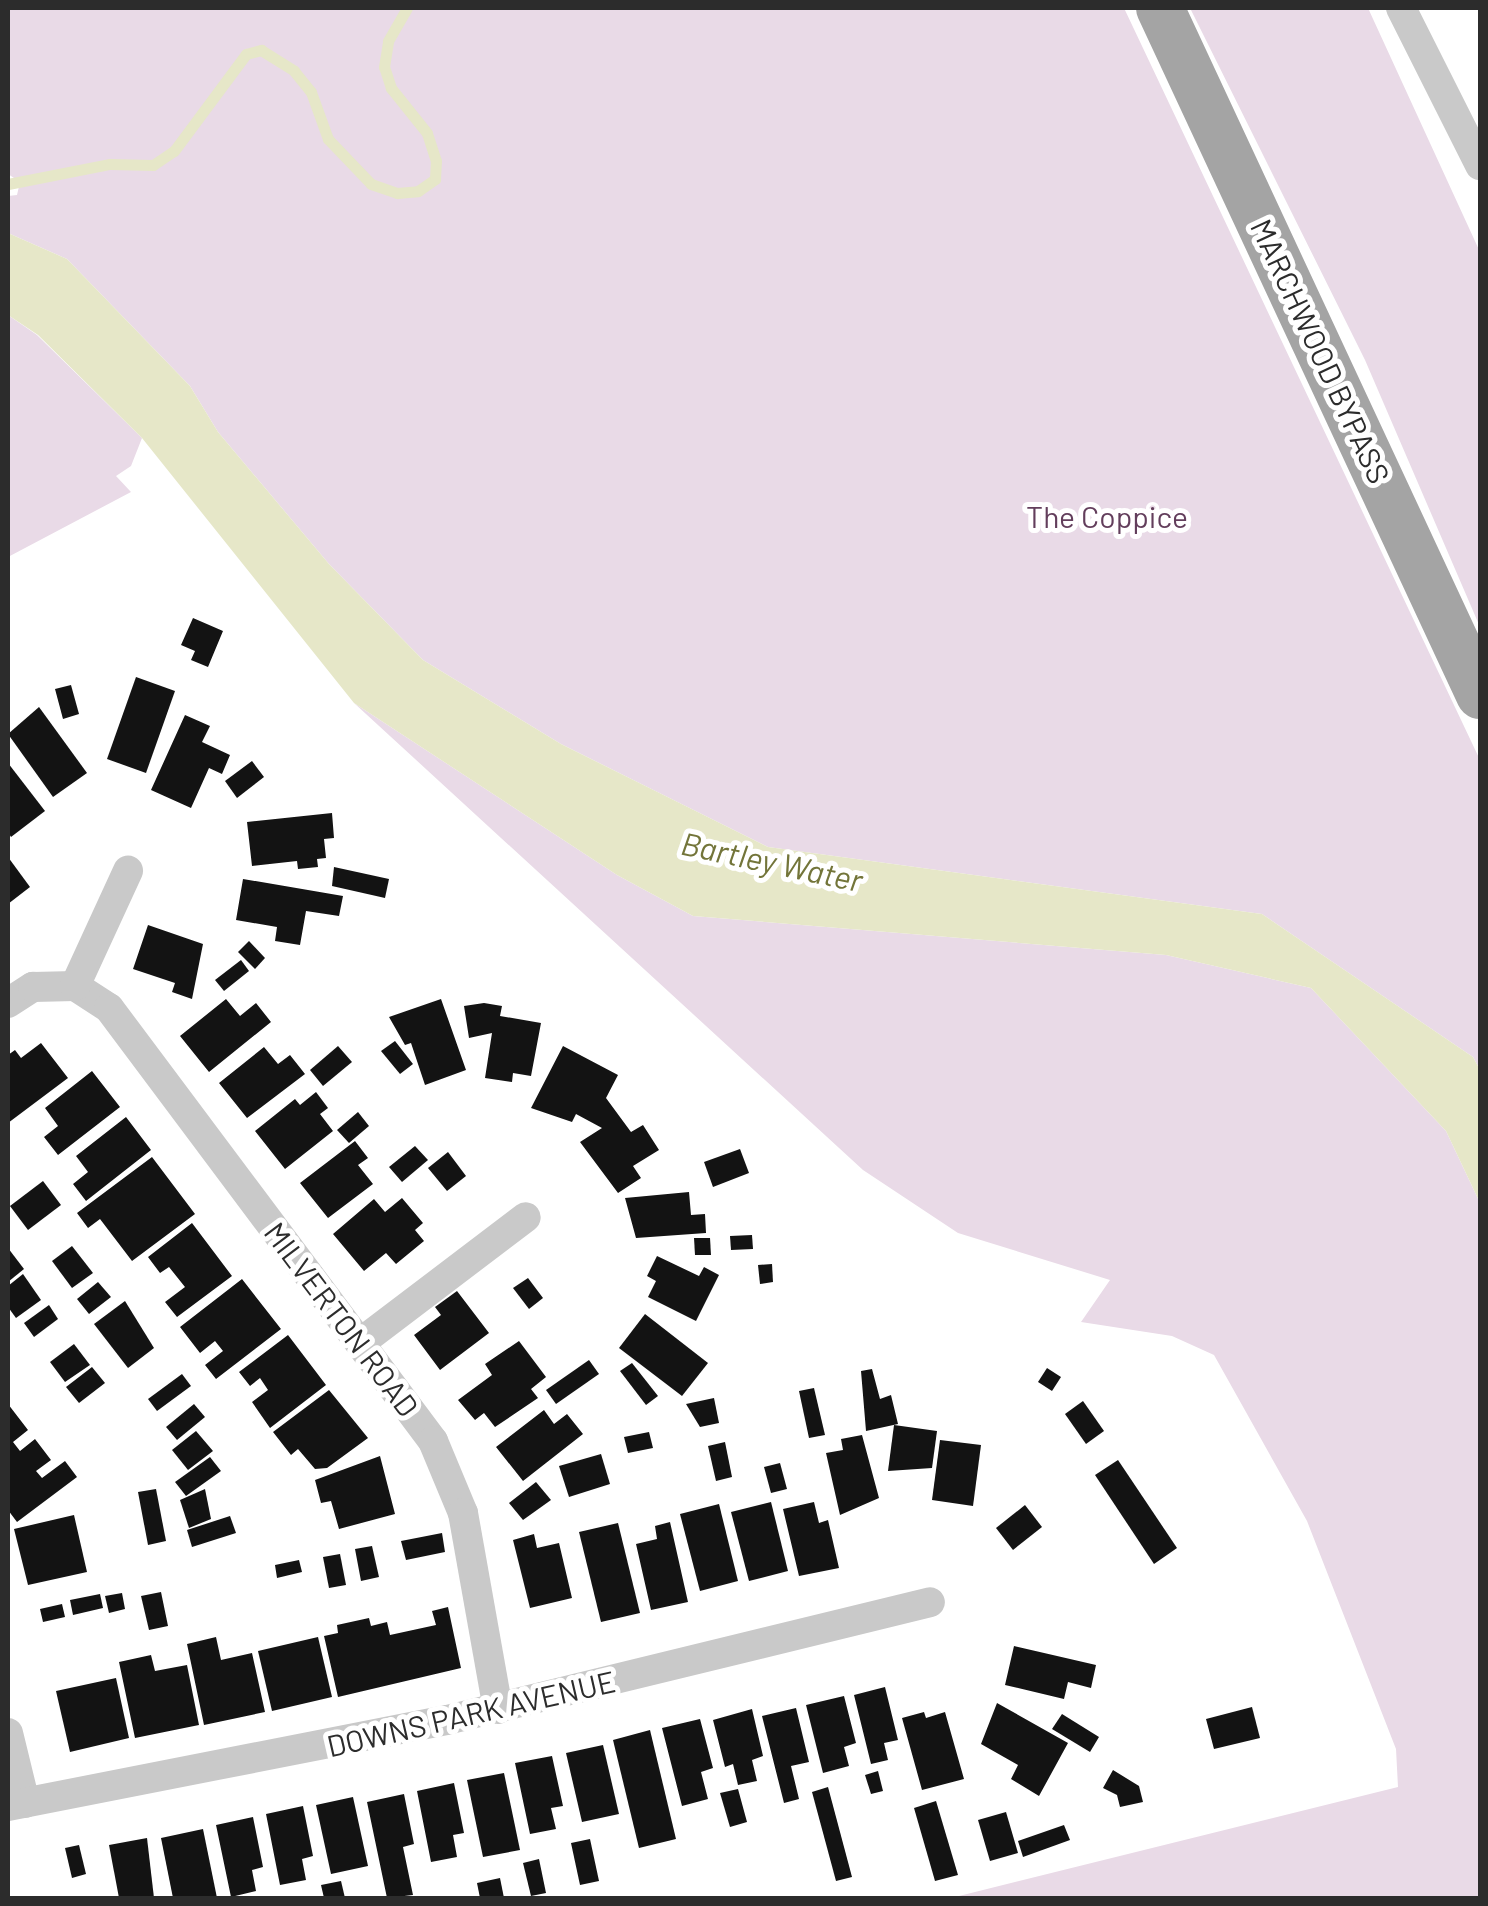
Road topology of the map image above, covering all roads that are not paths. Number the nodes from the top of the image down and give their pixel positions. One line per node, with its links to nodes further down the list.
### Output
1 (1160, 8): 4 (main road, MARCHWOOD BYPASS)
2 (1401, 8): 3 (street)
3 (1480, 165)
4 (1480, 695)
5 (128, 871): 6 (street)
6 (75, 986): 7 (street); 9 (street, MILVERTON ROAD)
7 (8, 1003)
8 (526, 1216): 9 (street)
9 (360, 1342): 11 (street, MILVERTON ROAD)
10 (930, 1602): 11 (street, DOWNS PARK AVENUE)
11 (498, 1709): 13 (street, DOWNS PARK AVENUE)
12 (8, 1733): 13 (street)
13 (16, 1804)

